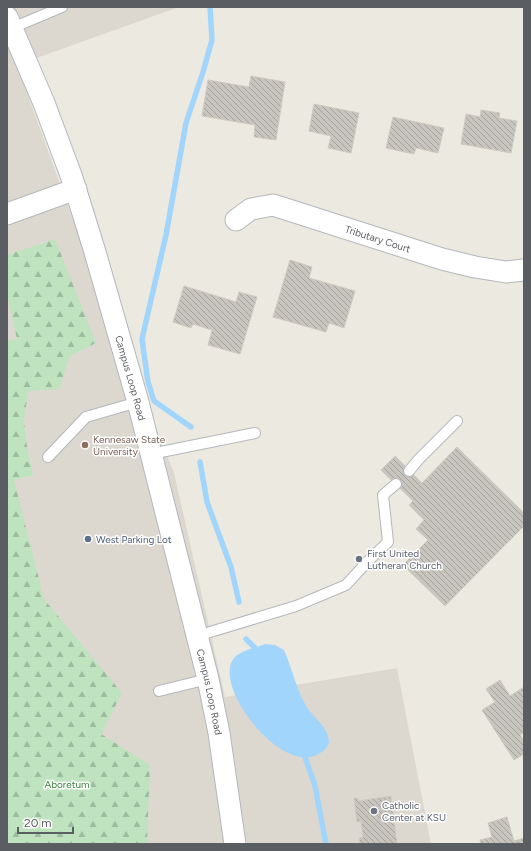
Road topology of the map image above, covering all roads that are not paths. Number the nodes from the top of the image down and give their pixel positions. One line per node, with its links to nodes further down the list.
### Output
1 (62, 7): 2 (lane)
2 (10, 23): 3 (street, Campus Loop Road)
3 (76, 190): 4 (street); 7 (street, Campus Loop Road)
4 (7, 214)
5 (236, 220): 6 (street, Tributary Court)
6 (524, 270)
7 (138, 402): 10 (street, Campus Loop Road); 11 (lane)
8 (457, 421): 12 (lane)
9 (255, 433): 10 (lane)
10 (151, 454): 14 (street, Campus Loop Road)
11 (48, 457)
12 (410, 471)
13 (396, 484): 14 (lane)
14 (196, 636): 15 (street, Campus Loop Road)
15 (208, 679): 16 (lane); 17 (street, Campus Loop Road)
16 (159, 691)
17 (230, 841)

